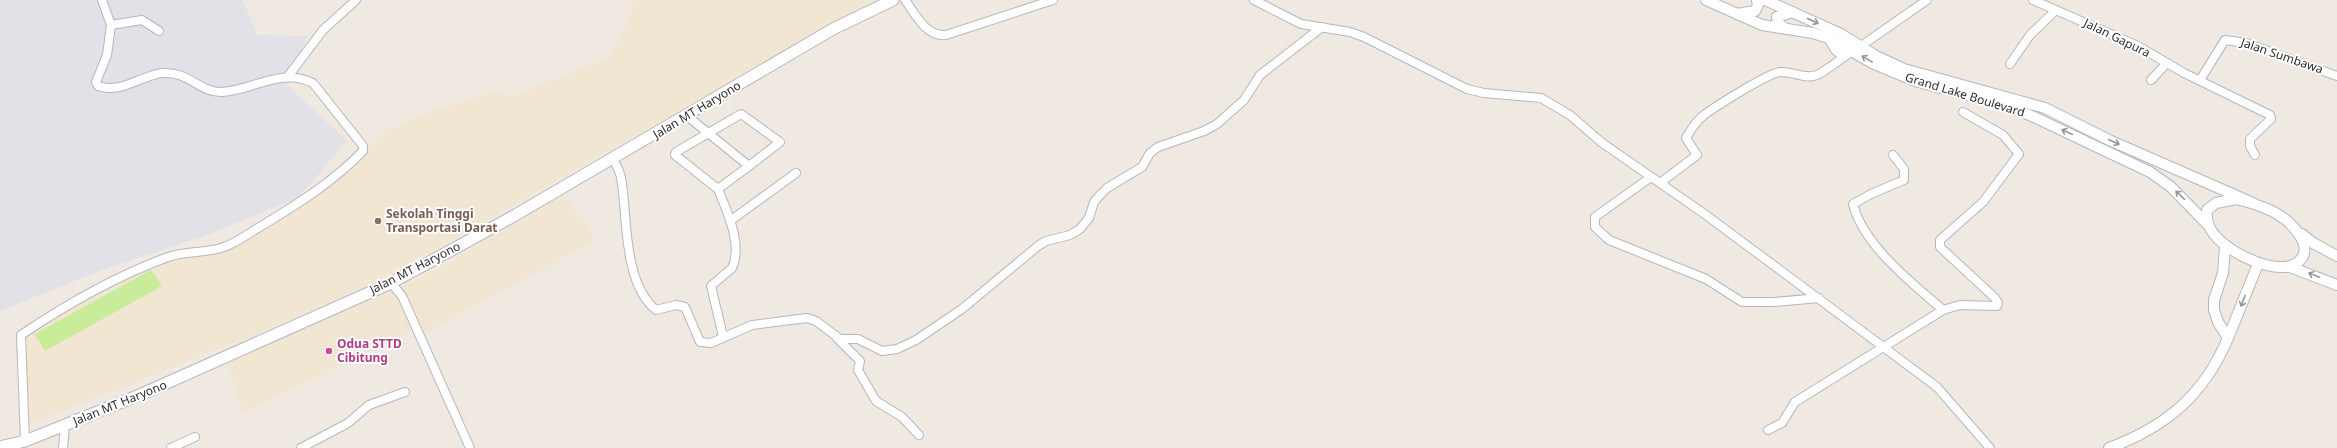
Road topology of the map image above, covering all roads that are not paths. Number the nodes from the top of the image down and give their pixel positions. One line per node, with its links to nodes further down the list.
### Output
1 (102, 0): 15 (street)
2 (356, 0): 24 (street)
3 (893, 0): 29 (main road, Jalan MT Haryono)
4 (905, 0): 5 (street)
5 (1053, 0)
6 (1254, 0): 16 (street)
7 (1706, 0): 14 (street, Grand Lake Boulevard)
8 (1757, 0): 14 (street)
9 (1765, 0): 13 (street, Grand Lake Boulevard)
10 (1927, 0): 20 (street)
11 (2033, 0): 12 (street, Jalan Gapura)
12 (2056, 10): 22 (street, Jalan Gapura); 23 (street)
13 (1792, 12): 17 (street); 20 (street, Grand Lake Boulevard, one-way to 20)
14 (1736, 14): 17 (street, Grand Lake Boulevard)
15 (111, 26): 18 (street); 24 (street)
16 (1322, 27): 36 (street); 52 (street)
17 (1788, 30): 19 (street, Grand Lake Boulevard)
18 (159, 31)
19 (1828, 38): 20 (street, Grand Lake Boulevard); 21 (street)
20 (1857, 48): 21 (street); 39 (street, Grand Lake Boulevard, one-way to 39); 41 (street, Grand Lake Boulevard, one-way to 20)
21 (1844, 57): 37 (street)
22 (2166, 63): 26 (street); 27 (street, Jalan Gapura)
23 (2010, 64)
24 (290, 75): 60 (street)
25 (2337, 76): 27 (street, Jalan Sumbawa)
26 (2151, 80)
27 (2200, 80): 32 (street, Jalan Gapura)
28 (1963, 112): 50 (street)
29 (687, 116): 30 (street); 33 (main road, Jalan MT Haryono)
30 (708, 133): 34 (street); 34 (street); 38 (street)
31 (1893, 155): 50 (street)
32 (2255, 155)
33 (612, 159): 47 (main road, Jalan MT Haryono); 51 (street)
34 (749, 166): 38 (street)
35 (796, 173): 40 (street)
36 (1651, 177): 37 (street); 49 (street)
37 (1660, 183): 49 (street)
38 (718, 189): 40 (street)
39 (2253, 202): 41 (street); 42 (street, Grand Lake Boulevard)
40 (730, 221): 51 (street)
41 (2207, 224): 43 (street, Grand Lake Boulevard)
42 (2297, 230): 44 (street); 46 (street)
43 (2225, 247): 45 (street, Grand Lake Boulevard); 53 (street)
44 (2337, 256)
45 (2258, 264): 46 (street, Grand Lake Boulevard); 53 (street, one-way to 53)
46 (2290, 267): 48 (street, one-way to 46)
47 (391, 282): 56 (main road, Jalan MT Haryono); 65 (street)
48 (2337, 285)
49 (1819, 298): 54 (street)
50 (1943, 310): 54 (street)
51 (723, 336): 52 (street)
52 (837, 338): 58 (street)
53 (2228, 338): 67 (street)
54 (1886, 347): 57 (street); 66 (street)
55 (405, 392): 64 (street)
56 (65, 425): 60 (main road, Jalan MT Haryono); 62 (street)
57 (1768, 430)
58 (919, 435)
59 (195, 437): 63 (street)
60 (25, 441): 61 (main road, Jalan MT Haryono)
61 (0, 447)
62 (63, 448)
63 (171, 448)
64 (301, 448)
65 (470, 448)
66 (1990, 448)
67 (2109, 448)

